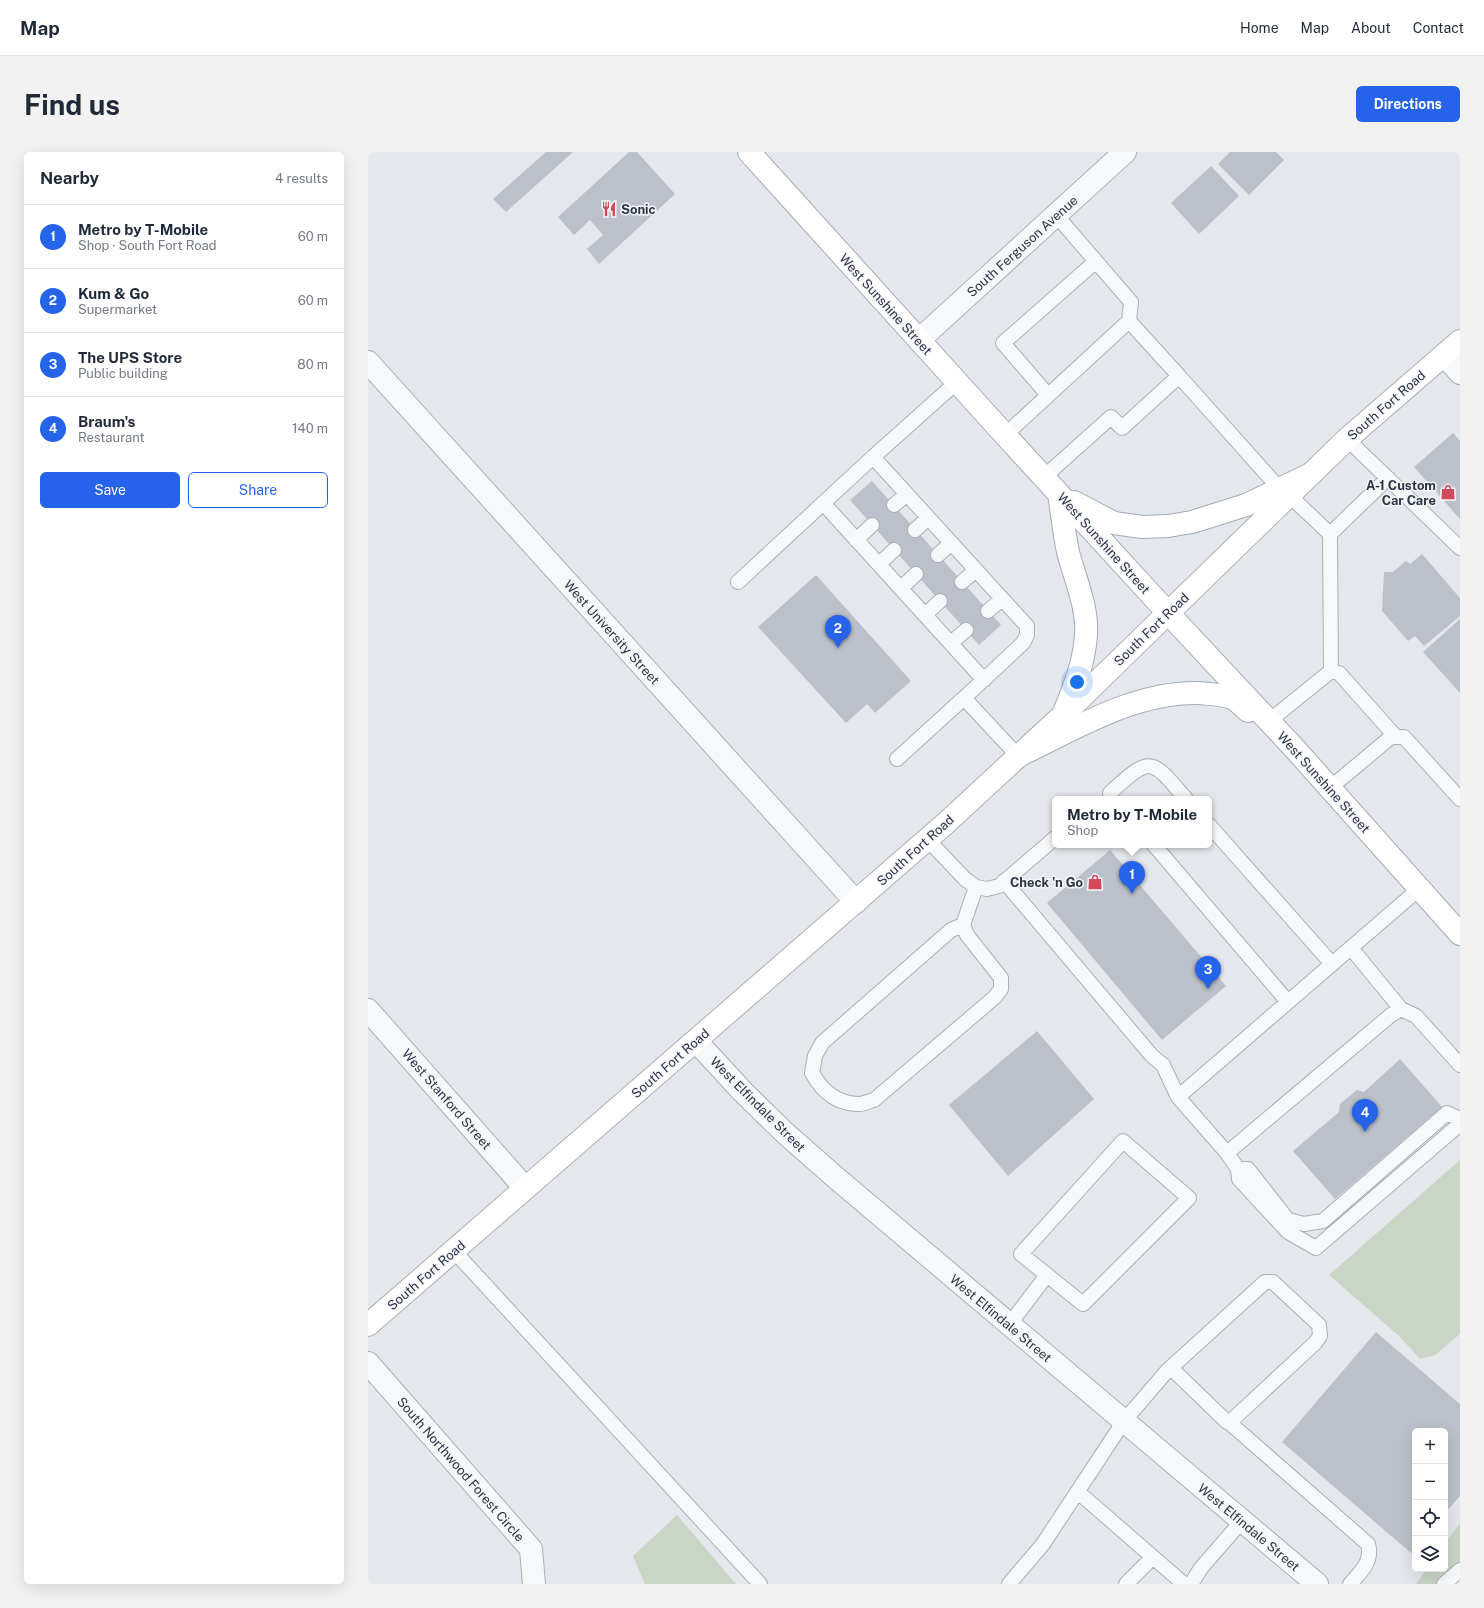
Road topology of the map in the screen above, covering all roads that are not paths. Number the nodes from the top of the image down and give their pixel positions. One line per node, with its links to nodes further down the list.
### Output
1 (749, 152): 6 (main road, West Sunshine Street)
2 (1125, 152): 3 (street, South Ferguson Avenue)
3 (1056, 215): 4 (lane); 6 (street, South Ferguson Avenue)
4 (1095, 262): 5 (lane); 13 (lane)
5 (1129, 321): 11 (lane); 13 (lane)
6 (919, 340): 12 (main road, West Sunshine Street)
7 (1460, 341): 8 (main road, South Fort Road)
8 (1444, 355): 10 (street); 15 (main road, South Fort Road)
9 (368, 362): 66 (street, West University Street)
10 (1460, 373)
11 (1179, 376): 17 (lane); 19 (lane)
12 (957, 382): 14 (main road, West Sunshine Street); 16 (lane)
13 (1048, 395): 14 (lane)
14 (1004, 435): 17 (main road, West Sunshine Street)
15 (1347, 439): 18 (lane); 19 (main road, South Fort Road)
16 (873, 457): 20 (lane); 22 (lane)
17 (1044, 478): 21 (main road, West Sunshine Street)
18 (1388, 478): 27 (lane); 30 (lane)
19 (1284, 492): 21 (main road); 27 (lane); 42 (main road, South Fort Road)
20 (906, 494): 23 (lane); 24 (lane)
21 (1059, 494): 42 (main road, West Sunshine Street); 49 (main road)
22 (823, 503): 28 (lane); 36 (lane)
23 (894, 505)
24 (928, 518): 26 (lane); 29 (lane)
25 (872, 525): 28 (lane)
26 (915, 530)
27 (1330, 534): 46 (lane)
28 (856, 540): 33 (lane)
29 (951, 543): 32 (lane); 34 (lane)
30 (1460, 548)
31 (894, 550): 33 (lane)
32 (938, 555)
33 (879, 564): 38 (lane)
34 (976, 570): 37 (lane); 39 (lane)
35 (916, 574): 38 (lane)
36 (738, 582)
37 (962, 582)
38 (901, 588): 43 (lane)
39 (1002, 599): 41 (lane); 47 (lane)
40 (940, 601): 43 (lane)
41 (988, 611)
42 (1168, 613): 49 (main road, South Fort Road); 50 (main road, West Sunshine Street)
43 (925, 615): 45 (lane)
44 (966, 630): 45 (lane)
45 (951, 643): 47 (lane)
46 (1331, 671): 50 (lane); 51 (lane)
47 (984, 680): 48 (lane)
48 (964, 698): 53 (lane); 54 (lane)
49 (1063, 715): 53 (main road, South Fort Road)
50 (1269, 721): 52 (main road, West Sunshine Street)
51 (1396, 737): 55 (lane); 58 (lane)
52 (1295, 749): 53 (main road); 55 (main road, West Sunshine Street)
53 (1018, 756): 60 (main road, South Fort Road)
54 (897, 759)
55 (1330, 788): 65 (main road, West Sunshine Street)
56 (1110, 796): 57 (lane)
57 (1183, 796)
58 (1460, 800)
59 (1212, 828): 70 (lane)
60 (927, 839): 64 (lane); 66 (main road, South Fort Road)
61 (1052, 841): 63 (lane)
62 (1157, 848): 71 (lane)
63 (1004, 881): 64 (lane); 76 (lane)
64 (976, 887): 67 (lane)
65 (1419, 889): 68 (main road, West Sunshine Street); 69 (lane)
66 (856, 902): 74 (main road, South Fort Road)
67 (963, 925): 67 (lane)
68 (1459, 930)
69 (1351, 948): 70 (lane); 72 (lane)
70 (1332, 964): 71 (lane)
71 (1288, 1002): 76 (lane)
72 (1401, 1009): 75 (lane); 79 (lane)
73 (368, 1010): 81 (street, West Stanford Street)
74 (696, 1041): 81 (main road, South Fort Road); 85 (street, West Elfindale Street)
75 (1460, 1065)
76 (1178, 1096): 79 (lane)
77 (1460, 1119): 80 (lane)
78 (1460, 1124): 80 (lane)
79 (1227, 1152): 80 (lane)
80 (1238, 1169)
81 (525, 1188): 82 (main road, South Fort Road)
82 (454, 1251): 84 (main road, South Fort Road); 95 (lane)
83 (1047, 1275): 83 (lane); 85 (lane)
84 (368, 1325)
85 (1009, 1325): 88 (street, West Elfindale Street)
86 (368, 1363): 94 (street, South Northwood Forest Circle)
87 (1171, 1368): 88 (lane); 89 (lane); 89 (lane)
88 (1124, 1421): 90 (lane); 91 (street, West Elfindale Street)
89 (1231, 1421): 101 (lane)
90 (1078, 1492): 92 (lane); 96 (lane)
91 (1242, 1521): 99 (lane); 100 (street, West Elfindale Street)
92 (1153, 1557): 97 (lane); 98 (lane)
93 (1460, 1570): 102 (lane)
94 (534, 1584)
95 (760, 1584)
96 (1009, 1584)
97 (1126, 1584)
98 (1184, 1584)
99 (1191, 1584)
100 (1317, 1584)
101 (1350, 1584)
102 (1444, 1584)

